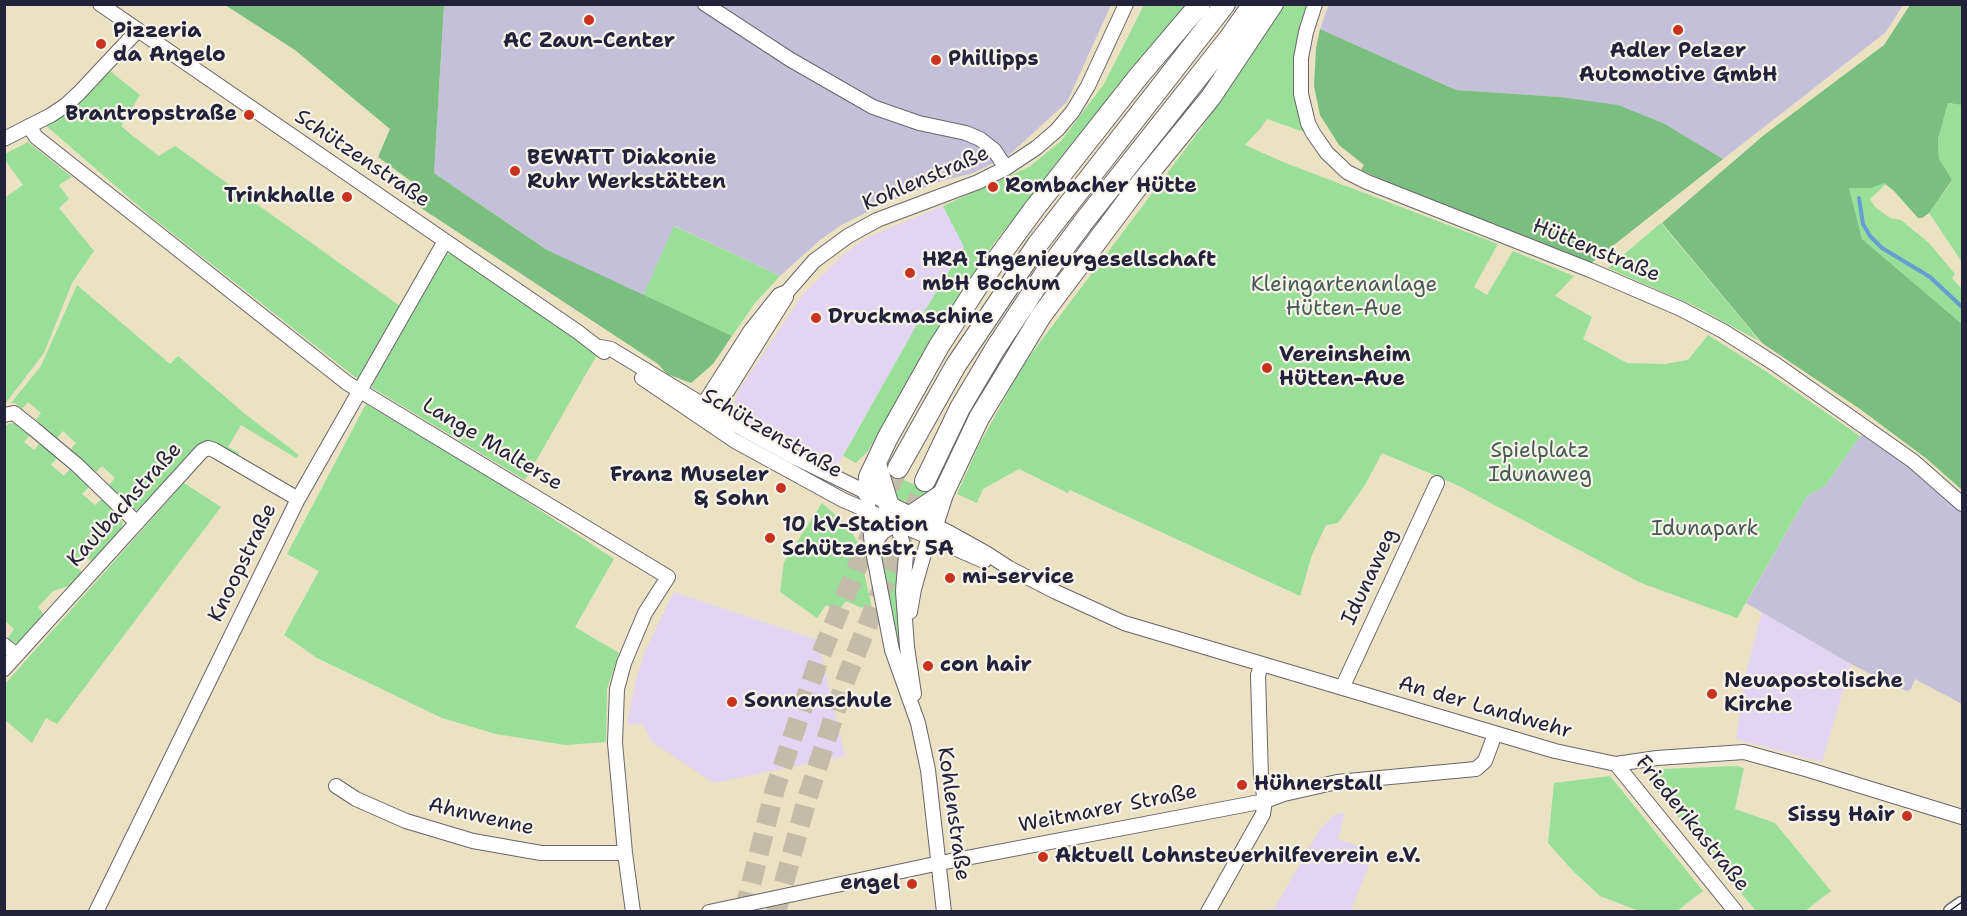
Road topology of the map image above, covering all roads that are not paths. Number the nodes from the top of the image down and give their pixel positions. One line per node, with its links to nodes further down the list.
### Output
1 (100, 4): 9 (street, Schützenstraße)
2 (705, 4): 12 (street)
3 (1126, 4): 12 (street, Kohlenstraße)
4 (1200, 4): 17 (highway)
5 (1225, 4): 18 (highway)
6 (1253, 4): 19 (highway)
7 (1273, 4): 21 (highway)
8 (1315, 4): 25 (street, Hüttenstraße)
9 (138, 30): 10 (street); 13 (street, Schützenstraße)
10 (29, 126): 11 (street); 14 (street, Lange Malterse)
11 (4, 139)
12 (1006, 168): 15 (street, Kohlenstraße)
13 (445, 241): 14 (street, Knoopstraße); 15 (street, Schützenstraße)
14 (360, 390): 22 (street, Knoopstraße); 42 (street, Lange Malterse)
15 (706, 412): 23 (street, Schützenstraße)
16 (4, 415): 27 (street)
17 (876, 464): 23 (highway); 24 (highway)
18 (898, 468)
19 (925, 480)
20 (1437, 483): 35 (street, Idunaweg)
21 (943, 494): 26 (highway); 28 (highway)
22 (298, 499): 27 (street, Kaulbachstraße); 45 (street, Knoopstraße)
23 (868, 502): 24 (street, An der Landwehr); 26 (street, An der Landwehr); 29 (street, Kohlenstraße)
24 (888, 503): 26 (street, An der Landwehr)
25 (1962, 504)
26 (904, 519): 28 (street, An der Landwehr); 29 (street); 30 (street, Kohlenstraße)
27 (136, 523): 32 (street, Kaulbachstraße)
28 (931, 531): 30 (street, Kohlenstraße); 33 (street, An der Landwehr)
29 (872, 546): 36 (street, Kohlenstraße)
30 (907, 638): 36 (street, Kohlenstraße)
31 (4, 645): 32 (street)
32 (17, 655): 34 (street, Kaulbachstraße)
33 (1262, 664): 35 (street, An der Landwehr); 40 (street)
34 (4, 669)
35 (1342, 688): 37 (street, An der Landwehr)
36 (918, 723): 43 (street, Kohlenstraße)
37 (1495, 734): 38 (street, An der Landwehr); 40 (street, Weitmarer Straße)
38 (1616, 764): 41 (street, An der Landwehr); 50 (street, Friederikastraße)
39 (336, 786): 42 (street, Ahnwenne)
40 (1265, 801): 43 (street, Weitmarer Straße); 49 (street)
41 (1962, 817)
42 (625, 853): 46 (street, Lange Malterse)
43 (940, 863): 47 (street, Weitmarer Straße); 48 (street, Kohlenstraße)
44 (1962, 905): 51 (main road)
45 (96, 912)
46 (633, 912)
47 (710, 912)
48 (944, 912)
49 (1208, 912)
50 (1736, 912)
51 (1952, 912)

